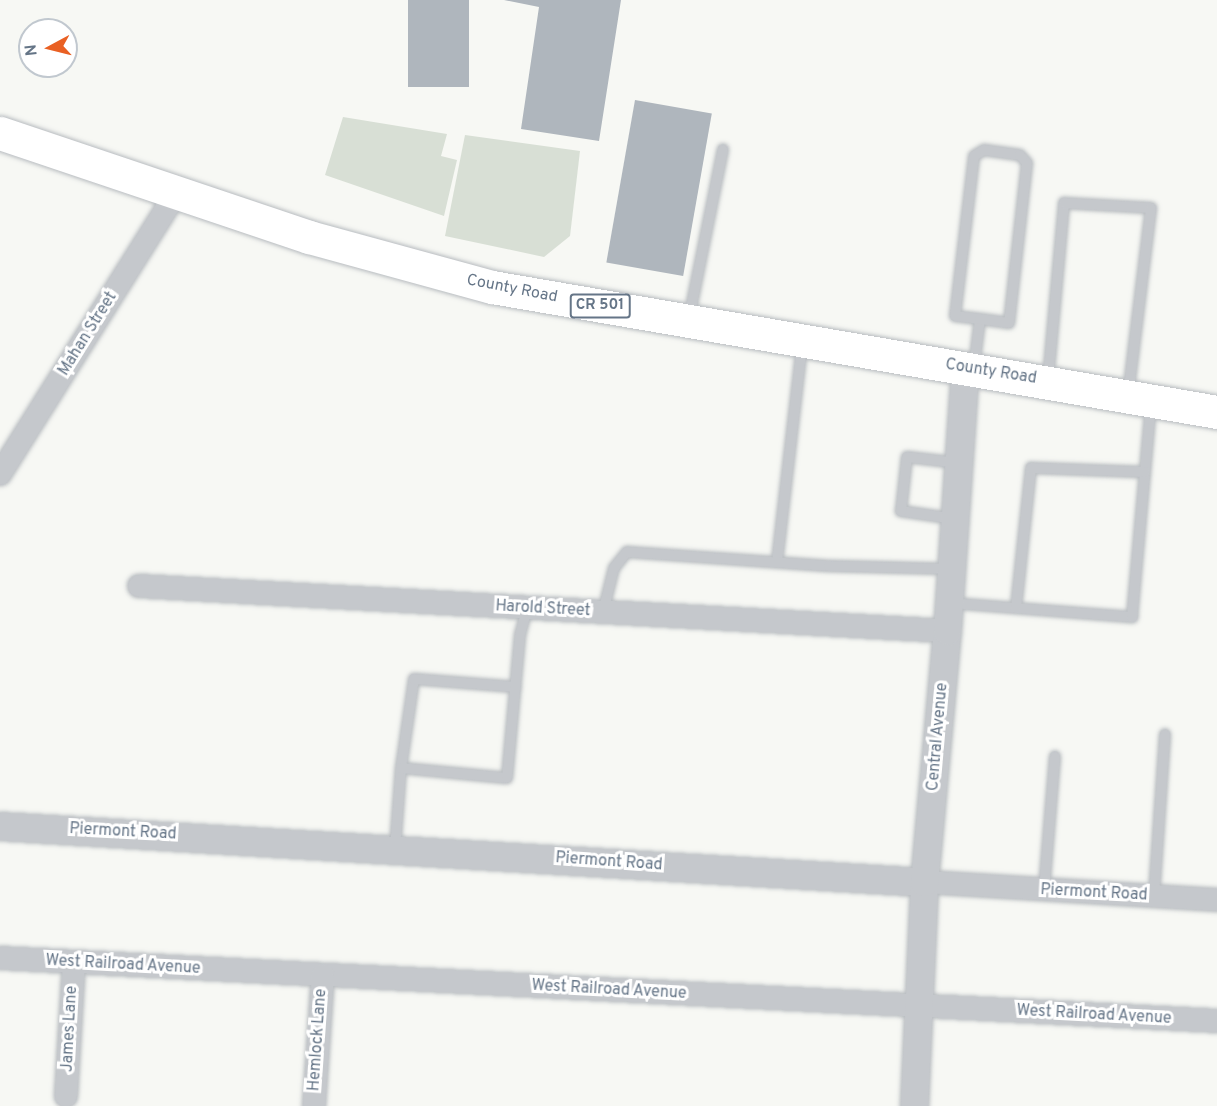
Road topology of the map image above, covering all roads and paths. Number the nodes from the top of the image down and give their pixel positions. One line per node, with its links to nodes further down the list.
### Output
1 (0, 133): 3 (main road, County Road / CR 501)
2 (723, 149): 5 (lane)
3 (176, 193): 5 (main road, County Road / CR 501); 13 (street, Mahan Street)
4 (980, 320): 4 (lane); 7 (lane)
5 (688, 321): 6 (main road, County Road / CR 501)
6 (803, 341): 7 (main road, County Road / CR 501); 15 (lane)
7 (969, 369): 8 (main road, County Road / CR 501); 11 (street, Central Avenue)
8 (1048, 381): 9 (main road, County Road / CR 501); 9 (lane)
9 (1140, 398): 10 (main road, County Road / CR 501); 12 (lane)
10 (1217, 412)
11 (958, 463): 14 (street, Central Avenue); 14 (lane)
12 (1145, 472): 20 (lane); 20 (lane)
13 (0, 474)
14 (955, 519): 16 (street, Central Avenue)
15 (777, 562): 16 (lane); 21 (lane)
16 (952, 569): 18 (street, Central Avenue)
17 (139, 586): 19 (street, Harold Street)
18 (950, 603): 20 (lane); 22 (street, Central Avenue)
19 (528, 608): 21 (street, Harold Street); 23 (lane)
20 (1017, 608)
21 (603, 612): 22 (street, Harold Street)
22 (947, 632): 29 (street, Central Avenue)
23 (516, 687): 26 (lane); 26 (lane)
24 (1165, 734): 31 (lane)
25 (1055, 756): 30 (lane)
26 (401, 768): 28 (lane)
27 (0, 826): 28 (street, Piermont Road)
28 (395, 849): 29 (street, Piermont Road)
29 (924, 882): 30 (street, Piermont Road); 36 (street, Central Avenue)
30 (1044, 890): 31 (street, Piermont Road)
31 (1154, 896): 32 (street, Piermont Road)
32 (1217, 900)
33 (0, 958): 34 (street, West Railroad Avenue)
34 (74, 963): 35 (street, West Railroad Avenue); 38 (street, James Lane)
35 (323, 975): 36 (street, West Railroad Avenue); 39 (street, Hemlock Lane)
36 (919, 1006): 37 (street, West Railroad Avenue); 40 (street, Central Avenue)
37 (1217, 1021)
38 (66, 1096)
39 (314, 1106)
40 (914, 1106)

